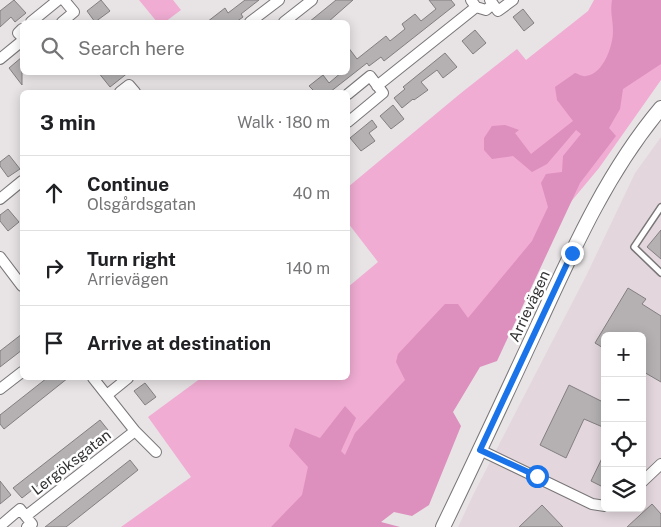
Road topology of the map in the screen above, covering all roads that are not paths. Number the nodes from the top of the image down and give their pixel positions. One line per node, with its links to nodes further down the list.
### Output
1 (58, 0): 8 (street)
2 (64, 0): 9 (street)
3 (279, 0): 10 (street)
4 (312, 0): 11 (street)
5 (513, 0): 6 (street)
6 (491, 2): 7 (street)
7 (474, 3): 14 (street)
8 (33, 20)
9 (64, 20)
10 (253, 20)
11 (287, 20)
12 (20, 43): 13 (street)
13 (0, 59)
14 (377, 86): 17 (street); 19 (street)
15 (123, 90): 16 (street)
16 (134, 90)
17 (350, 92)
18 (661, 108): 32 (main road, Arrievägen)
19 (350, 120)
20 (20, 183): 21 (street)
21 (0, 199)
22 (661, 207): 24 (lane)
23 (0, 257): 25 (street)
24 (661, 273)
25 (20, 283)
26 (20, 374): 29 (street)
27 (96, 380): 30 (street, Lergöksgatan)
28 (126, 380): 30 (street)
29 (0, 389)
30 (107, 395): 31 (street, Lergöksgatan)
31 (135, 431): 33 (street, Lergöksgatan); 37 (street, Lergöksgatan)
32 (480, 450): 36 (street); 40 (main road, Arrievägen)
33 (156, 452)
34 (661, 464): 35 (street)
35 (646, 478)
36 (601, 505)
37 (26, 516): 38 (street, Lergöksgatan); 39 (street, Lergöksgatan)
38 (0, 526)
39 (27, 527)
40 (443, 527)

